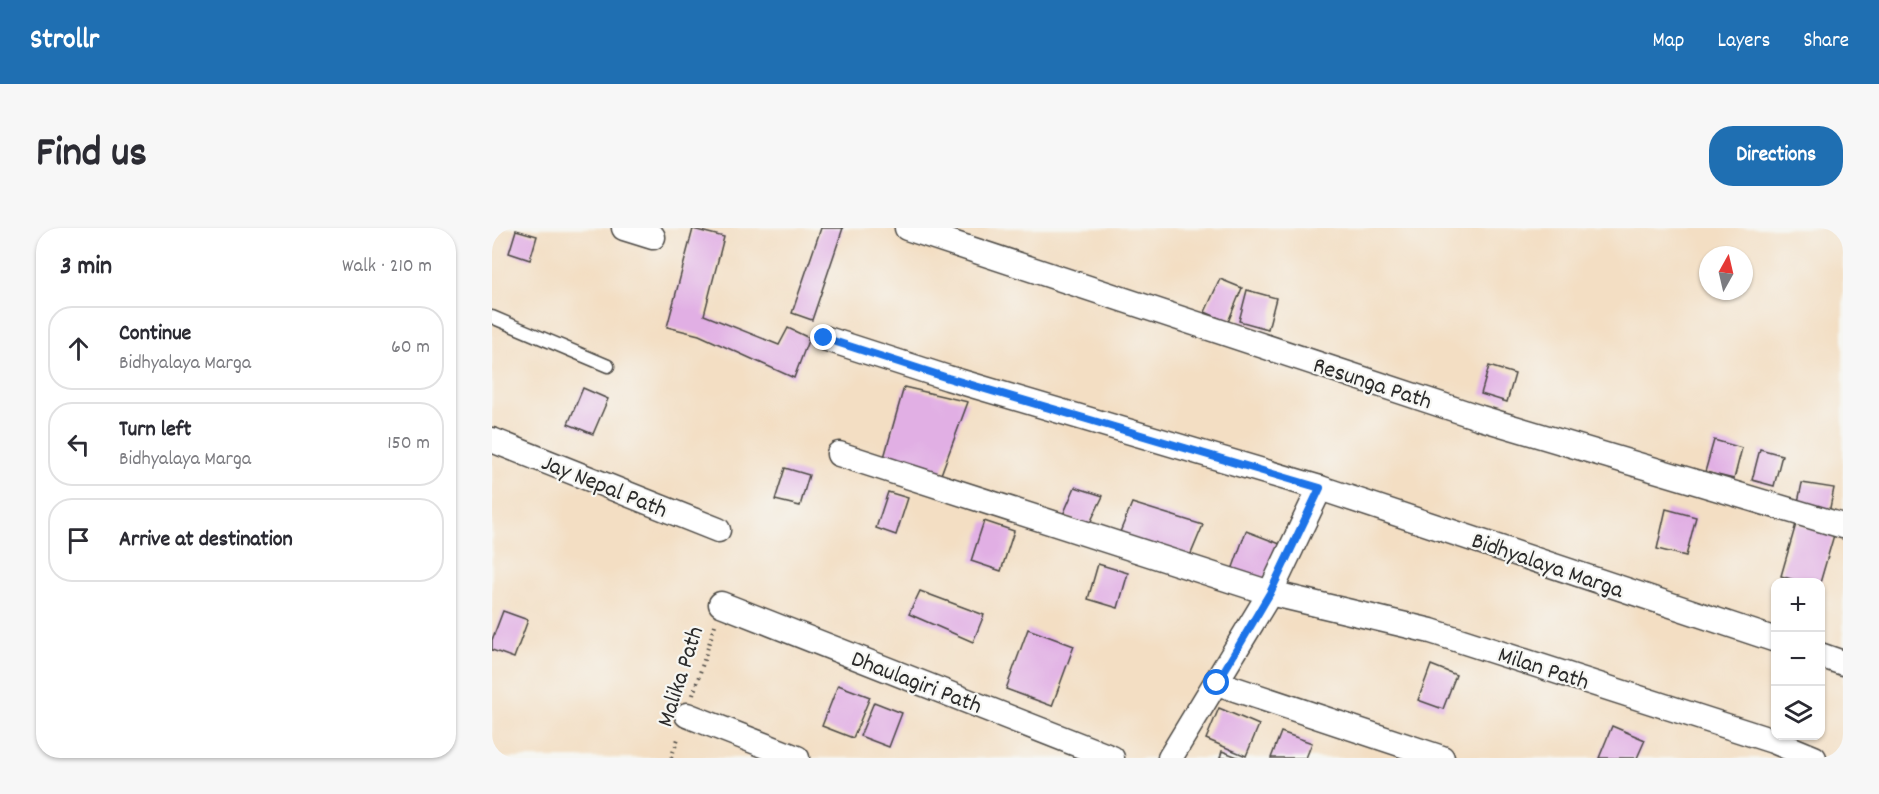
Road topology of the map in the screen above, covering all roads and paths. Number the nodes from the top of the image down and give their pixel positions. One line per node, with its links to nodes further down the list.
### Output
1 (624, 228): 3 (street)
2 (907, 228): 10 (street, Resunga Path)
3 (653, 237)
4 (492, 317): 6 (lane)
5 (824, 338): 9 (street, Bidhyalaya Marga)
6 (608, 366)
7 (492, 440): 11 (street, Jay Nepal Path)
8 (839, 454): 12 (street, Milan Path)
9 (1320, 488): 12 (street); 14 (street, Bidhyalaya Marga)
10 (1843, 526)
11 (718, 530)
12 (1270, 593): 17 (street); 24 (street, Milan Path)
13 (721, 604): 18 (path, Malika Path); 21 (street, Dhaulagiri Path)
14 (1771, 638)
15 (1825, 657): 16 (street)
16 (1843, 663)
17 (1217, 683): 22 (street); 23 (street)
18 (687, 715): 19 (path, Malika Path); 20 (street)
19 (671, 758)
20 (796, 758)
21 (1112, 758)
22 (1170, 758)
23 (1442, 758)
24 (1814, 758)

